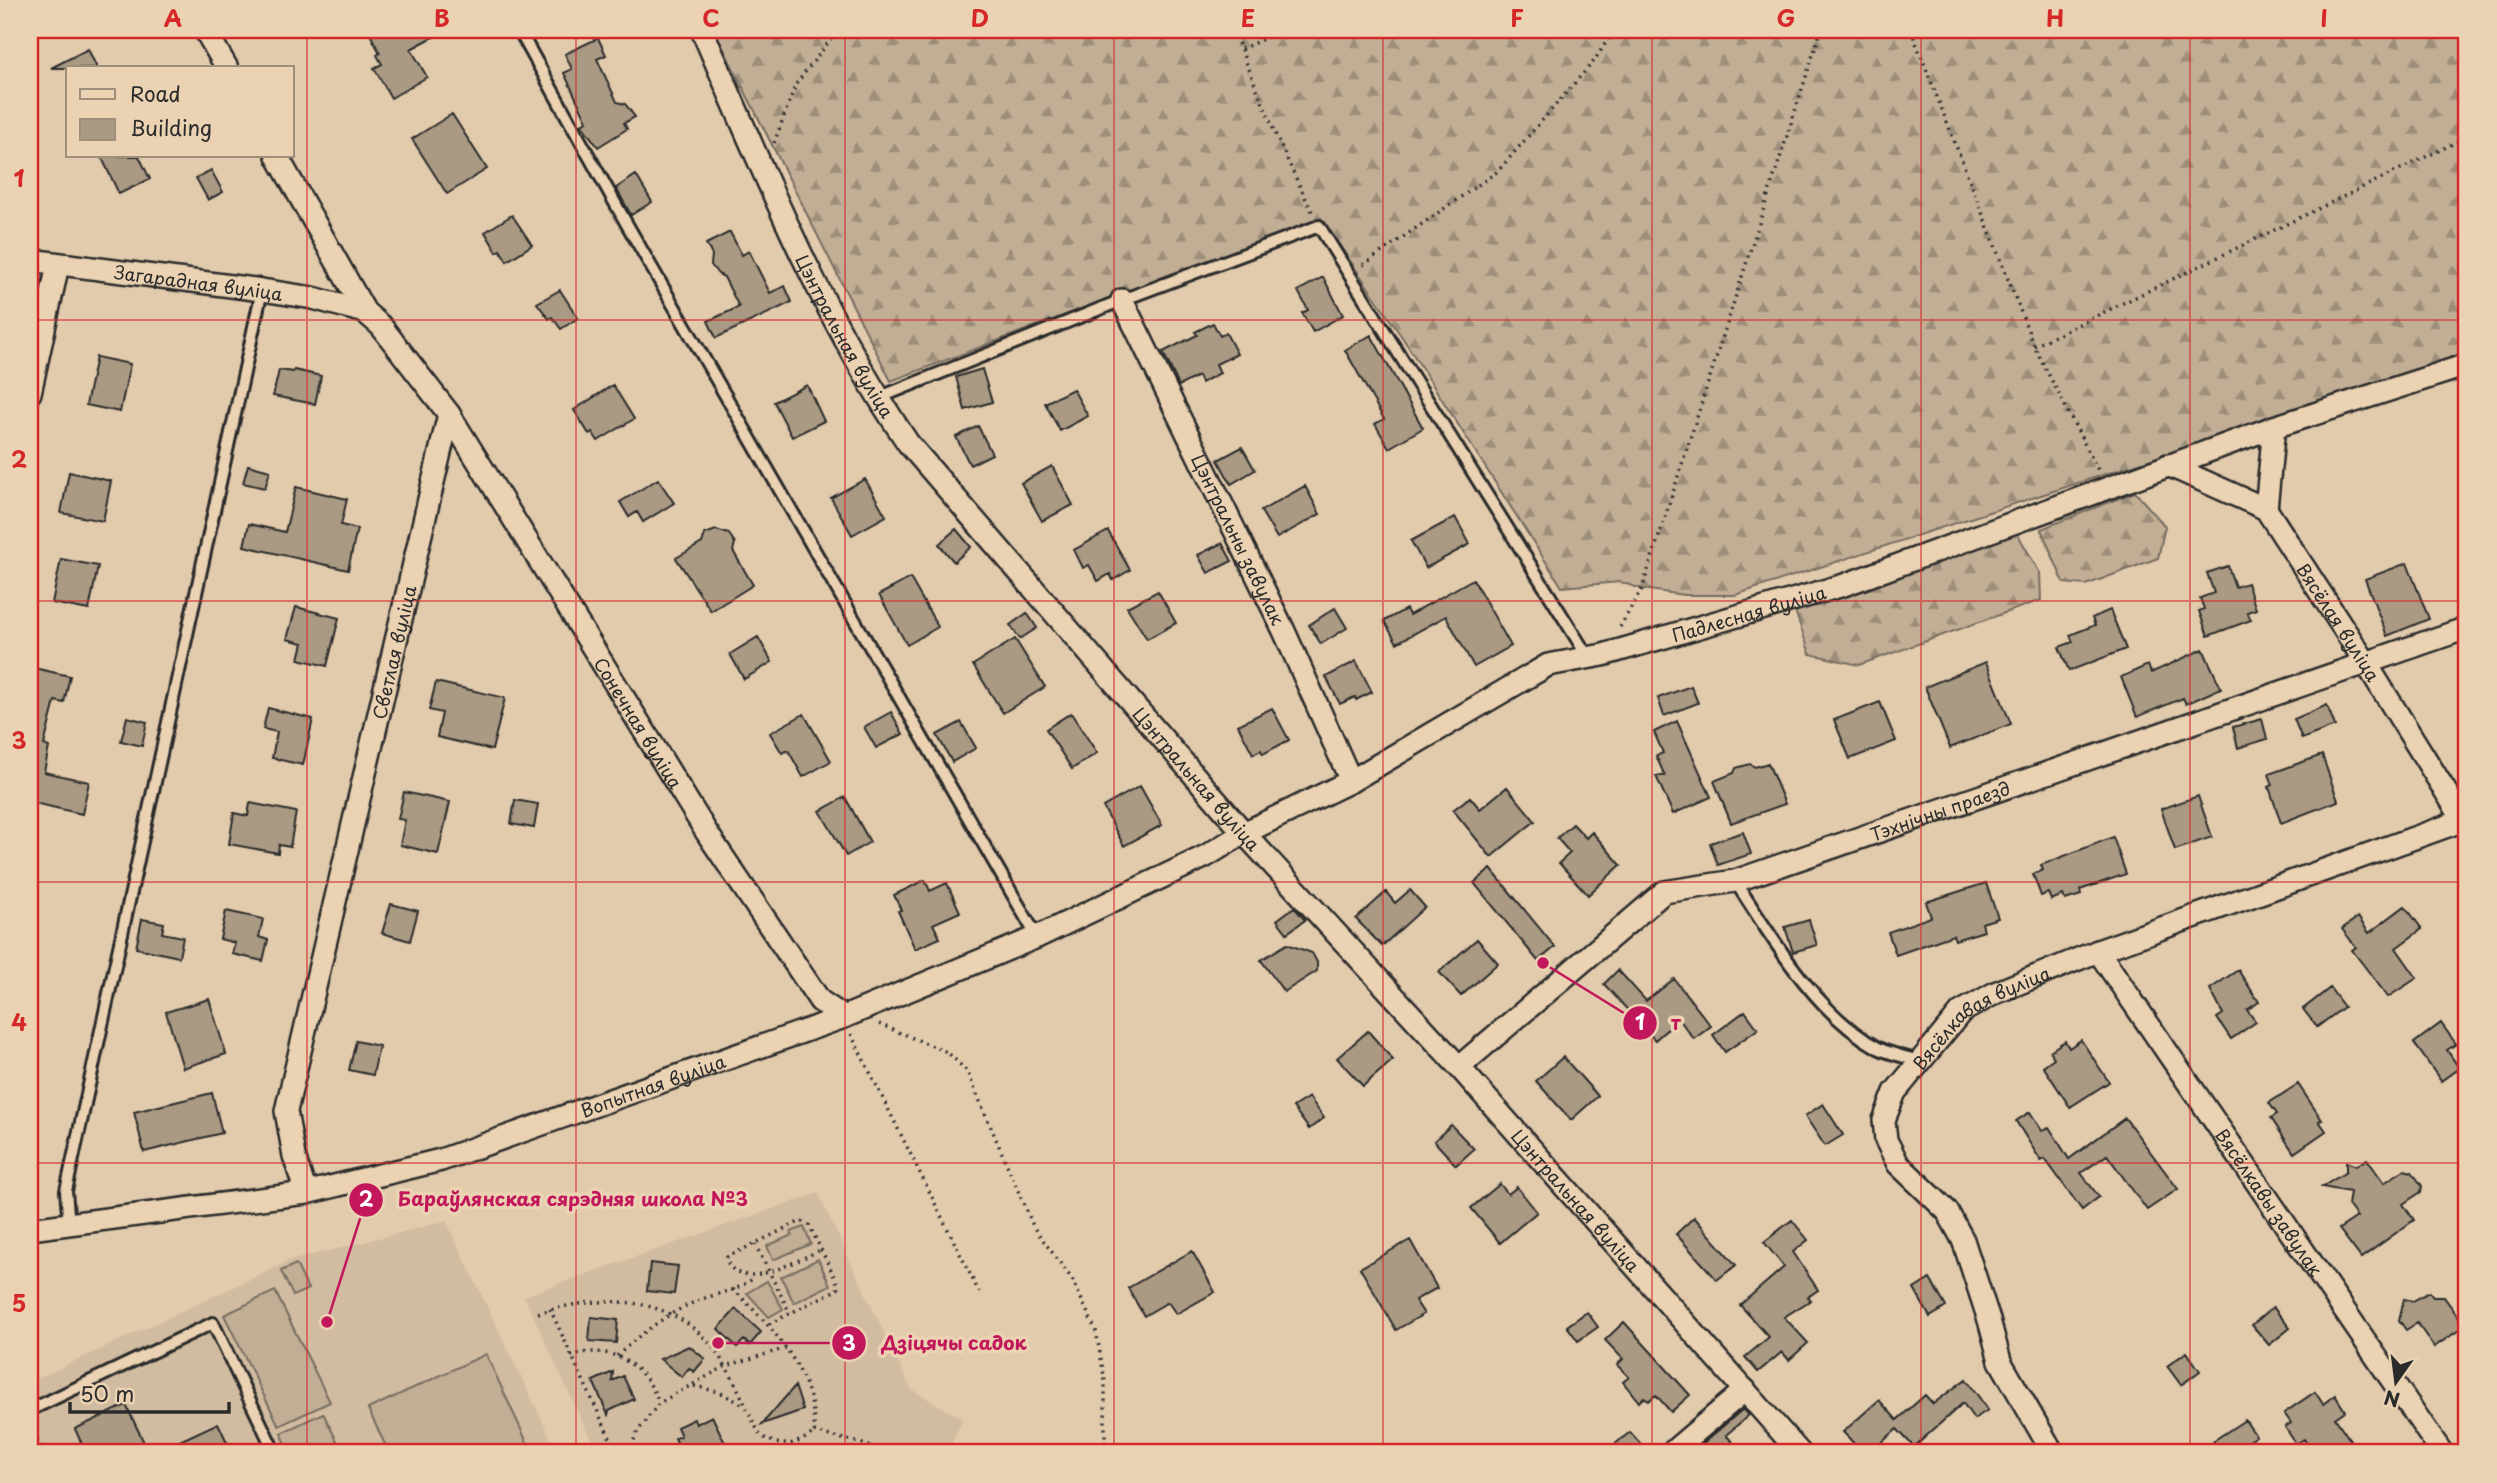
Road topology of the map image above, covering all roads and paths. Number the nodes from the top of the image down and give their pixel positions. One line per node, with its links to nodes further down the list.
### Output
1 (205, 30): 11 (street)
2 (519, 30): 38 (lane)
3 (702, 30): 14 (street, Цэнтральная вуліца)
4 (838, 30): 14 (path)
5 (1233, 30): 10 (path)
6 (1283, 30): 10 (path)
7 (1614, 30): 18 (path)
8 (1821, 30): 32 (path)
9 (1911, 30): 22 (path)
10 (1241, 49): 15 (path)
11 (226, 66)
12 (2467, 137): 22 (path)
13 (278, 158): 21 (street)
14 (763, 172): 25 (street, Цэнтральная вуліца)
15 (1319, 226): 18 (lane); 20 (lane)
16 (30, 260): 17 (street, Загарадная вуліца)
17 (58, 265): 19 (street, Загарадная вуліца); 24 (street)
18 (1349, 275): 32 (lane)
19 (262, 290): 21 (street, Загарадная вуліца); 45 (lane)
20 (1122, 300): 25 (lane); 34 (street, Цэнтральны завулак)
21 (365, 312): 26 (street)
22 (2034, 346): 29 (path)
23 (2467, 365): 27 (street, Падлесная вуліца)
24 (30, 393)
25 (877, 398): 36 (street, Цэнтральная вуліца)
26 (449, 414): 41 (street, Сонечная вуліца); 44 (street, Светлая вуліца)
27 (2274, 427): 28 (street, Падлесная вуліца); 30 (street)
28 (2168, 465): 29 (street, Падлесная вуліца); 30 (street)
29 (2107, 488): 32 (street, Падлесная вуліца)
30 (2266, 509): 33 (street, Вясёлая вуліца)
31 (2467, 628): 33 (street, Тэхнічны праезд)
32 (1595, 656): 34 (street, Падлесная вуліца)
33 (2366, 663): 35 (street, Вясёлая вуліца); 37 (street, Тэхнічны праезд)
34 (1351, 781): 36 (street, Падлесная вуліца)
35 (2466, 822): 39 (street, Вясёлкавая вуліца)
36 (1244, 833): 38 (street, Вопытная вуліца); 43 (street, Цэнтральная вуліца)
37 (1735, 881): 42 (lane); 43 (street, Тэхнічны праезд)
38 (1037, 937): 41 (street, Вопытная вуліца)
39 (2098, 951): 42 (street, Вясёлкавая вуліца); 78 (street, Вясёлкавы завулак)
40 (871, 1021): 74 (path)
41 (847, 1024): 44 (street, Вопытная вуліца); 52 (path)
42 (1919, 1061): 77 (street, Вясёлкавая вуліца)
43 (1459, 1067): 63 (street, Цэнтральная вуліца)
44 (306, 1193): 45 (street, Вопытная вуліца)
45 (69, 1225): 46 (street, Вопытная вуліца)
46 (30, 1229)
47 (754, 1243): 48 (path); 49 (path); 50 (path)
48 (821, 1250): 49 (path); 56 (path)
49 (769, 1272): 50 (path); 56 (path)
50 (757, 1276): 51 (path)
51 (733, 1289): 54 (path); 57 (path)
52 (979, 1292)
53 (550, 1309): 54 (path); 55 (path); 59 (path)
54 (672, 1312): 60 (path); 61 (path)
55 (538, 1313)
56 (790, 1314): 57 (path)
57 (769, 1324): 58 (path)
58 (787, 1348): 61 (path); 68 (path)
59 (572, 1356): 60 (path); 71 (path)
60 (617, 1356): 64 (path)
61 (726, 1366): 62 (path); 65 (path)
62 (692, 1385): 64 (path); 65 (path)
63 (1745, 1390): 75 (street); 76 (street, Цэнтральная вуліца)
64 (659, 1403): 72 (path)
65 (744, 1405): 68 (path)
66 (30, 1410): 70 (lane)
67 (30, 1420): 69 (path)
68 (814, 1432): 73 (path)
69 (41, 1451)
70 (275, 1453)
71 (617, 1453)
72 (628, 1453)
73 (889, 1453)
74 (1105, 1453)
75 (1671, 1453)
76 (1800, 1453)
77 (2053, 1453)
78 (2442, 1453)

